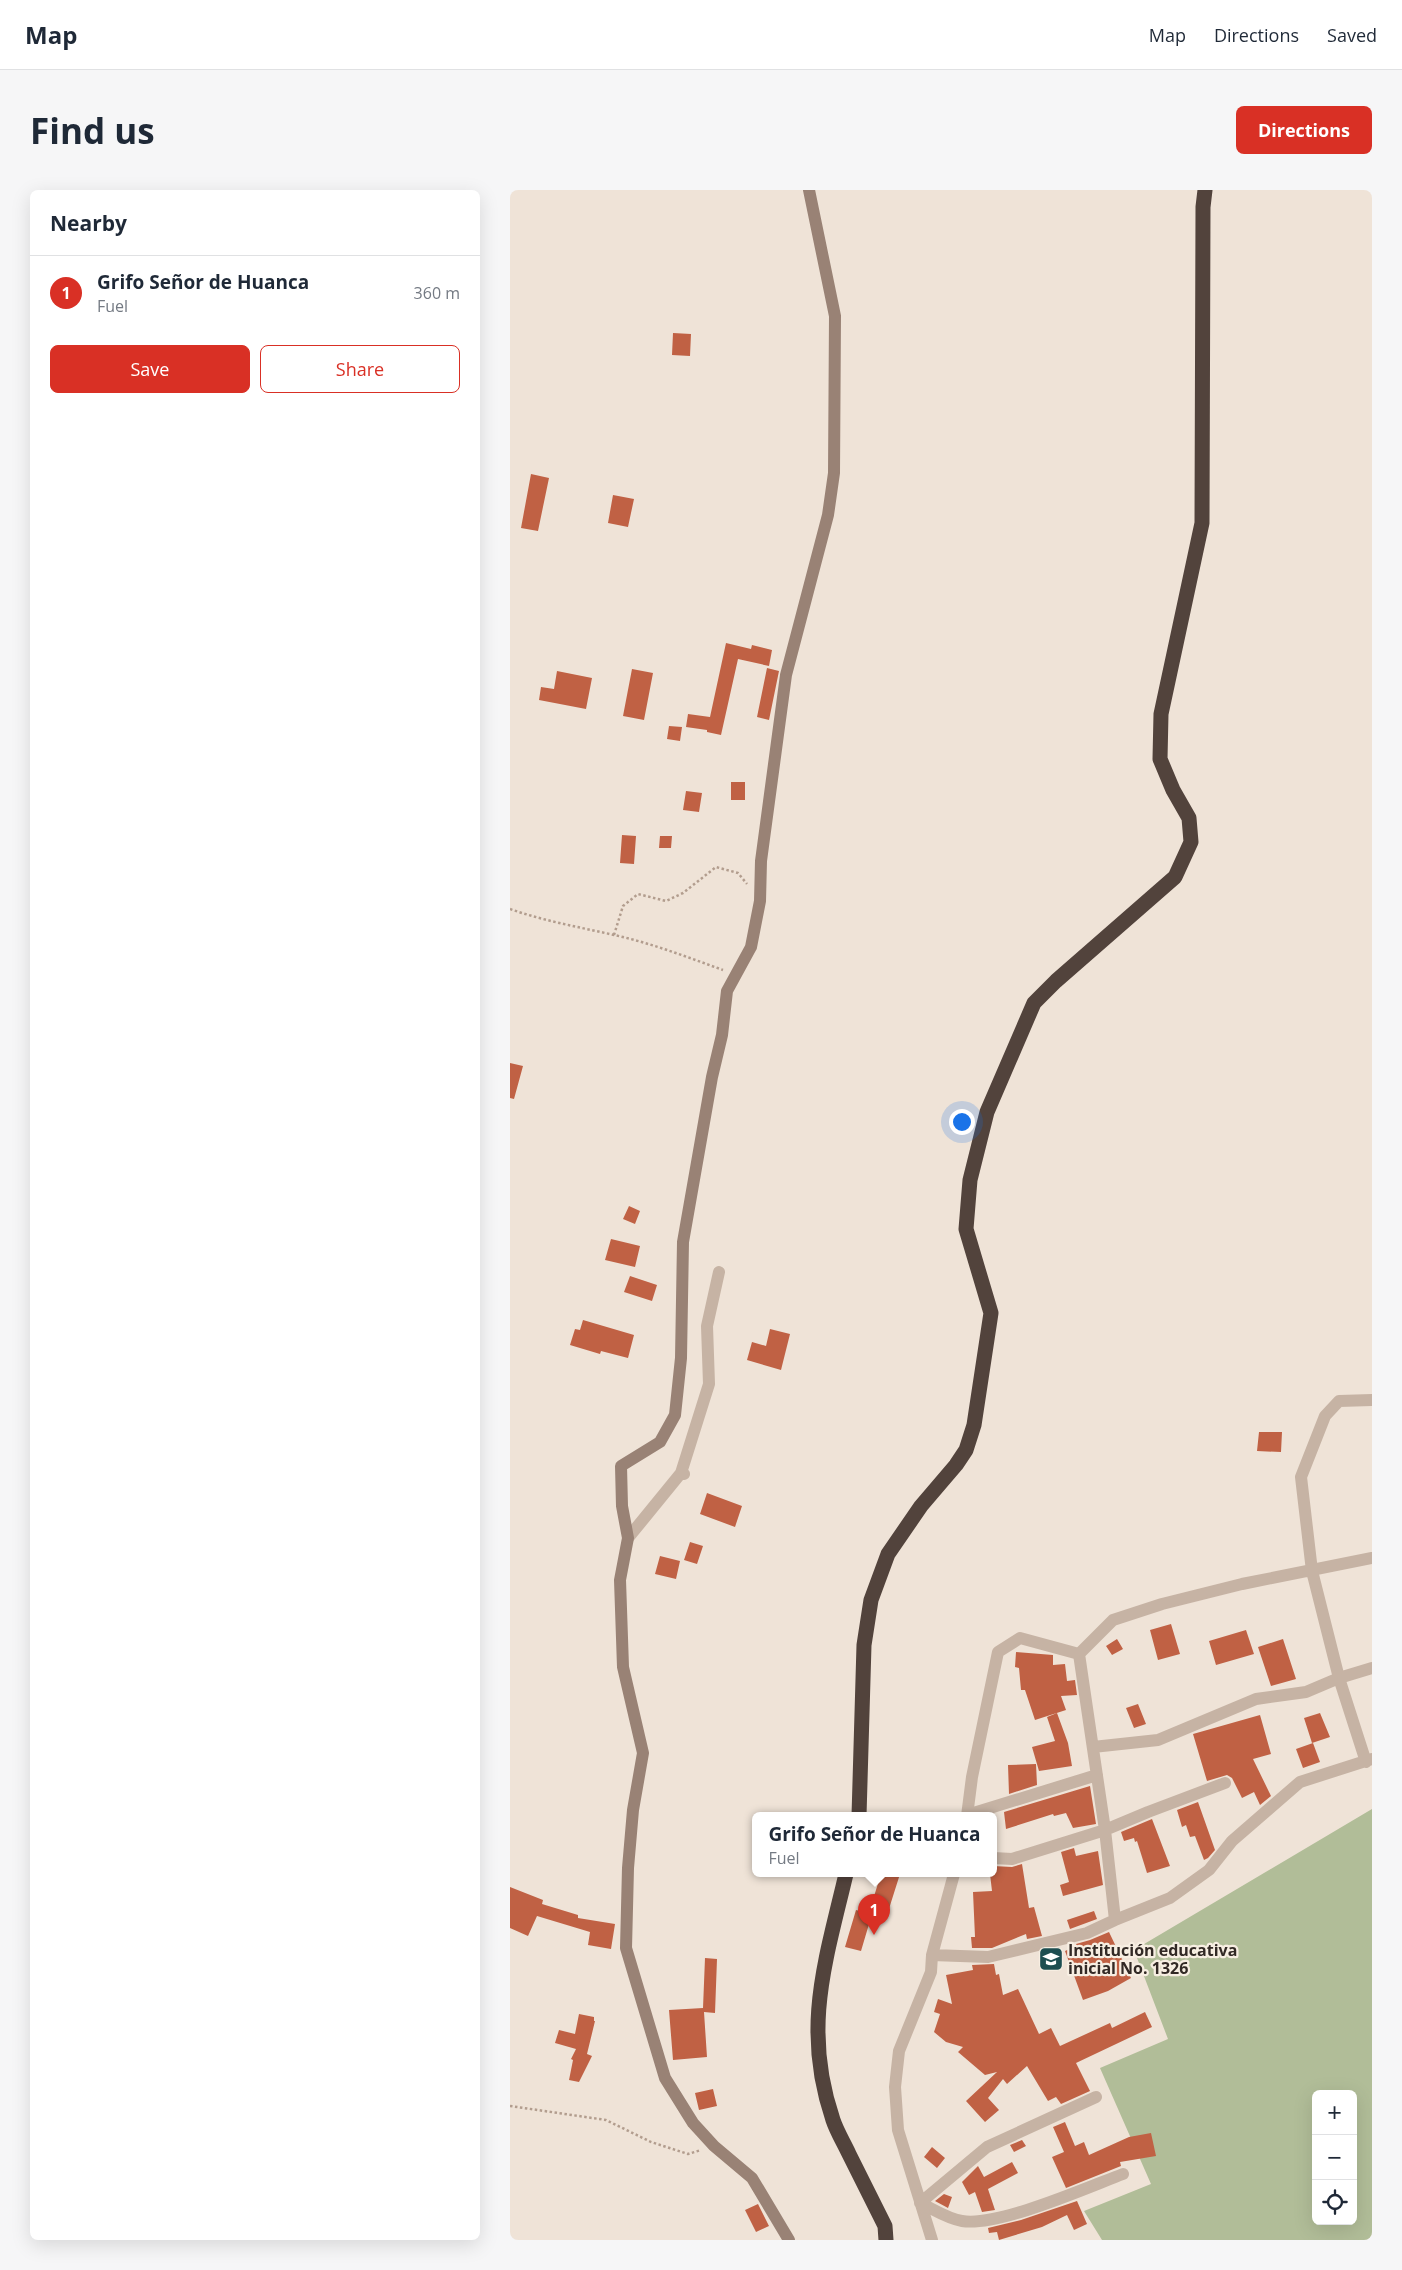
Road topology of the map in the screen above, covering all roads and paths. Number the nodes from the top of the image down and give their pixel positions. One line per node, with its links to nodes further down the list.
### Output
1 (809, 190): 3 (street)
2 (1205, 190): 19 (highway)
3 (760, 901): 5 (path); 6 (street)
4 (510, 909): 5 (path)
5 (614, 935): 6 (path)
6 (736, 974): 9 (street)
7 (719, 1272): 9 (street)
8 (1372, 1400): 11 (street)
9 (628, 1538): 30 (street)
10 (1372, 1558): 11 (street)
11 (1312, 1571): 12 (street); 14 (street)
12 (1079, 1654): 15 (street); 20 (street)
13 (1372, 1668): 14 (street)
14 (1339, 1678): 15 (street); 16 (street)
15 (1093, 1747): 17 (street)
16 (1369, 1761): 26 (street)
17 (1097, 1776): 21 (street); 22 (street)
18 (1225, 1784): 22 (street)
19 (859, 1812)
20 (967, 1812)
21 (977, 1812)
22 (1105, 1830): 23 (street); 26 (street)
23 (997, 1858)
24 (845, 1877): 34 (highway)
25 (953, 1877): 27 (street)
26 (1115, 1920): 27 (street)
27 (932, 1954): 32 (street)
28 (1096, 2097): 32 (street)
29 (510, 2106): 30 (path)
30 (714, 2146): 33 (street)
31 (1123, 2174): 32 (street)
32 (920, 2203): 35 (street)
33 (789, 2240)
34 (886, 2240)
35 (932, 2240)

